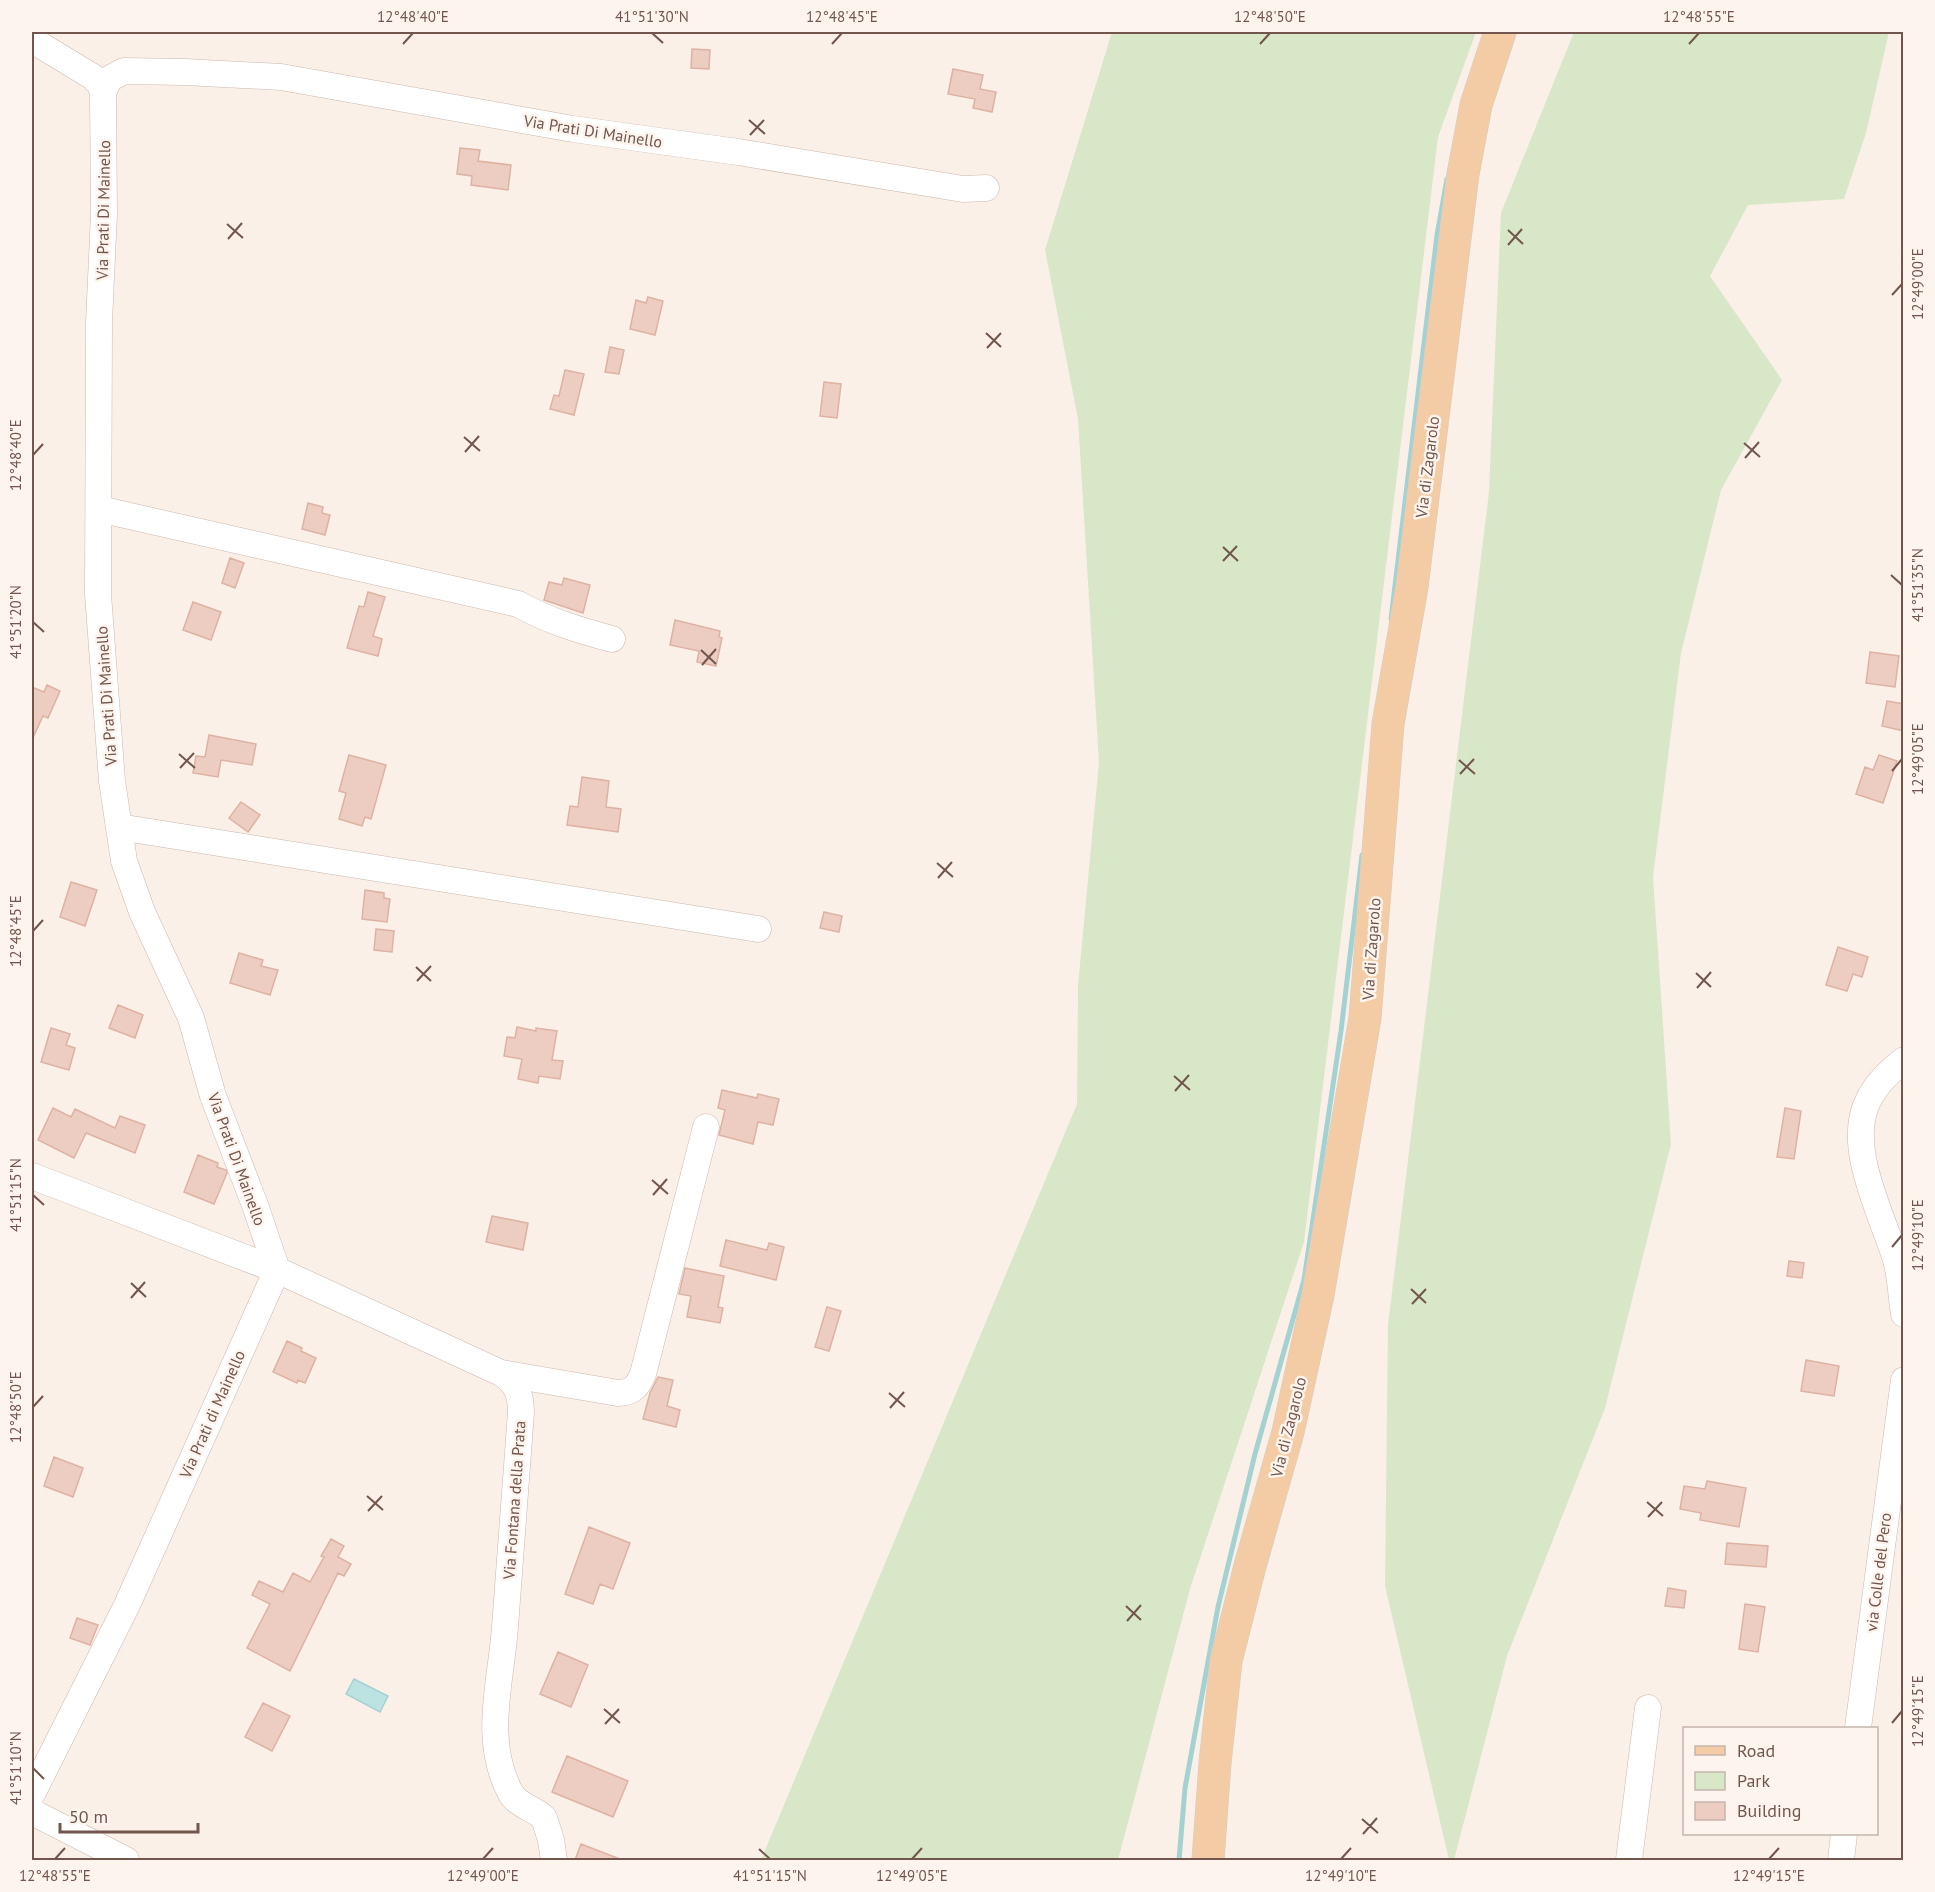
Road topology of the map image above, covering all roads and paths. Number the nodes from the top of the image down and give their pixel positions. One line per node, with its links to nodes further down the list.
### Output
1 (1500, 32): 23 (main road, Via di Zagarolo)
2 (32, 40): 3 (street)
3 (104, 93): 4 (street, Via Prati Di Mainello); 5 (street, Via Prati Di Mainello)
4 (986, 188)
5 (99, 509): 6 (street); 7 (street, Via Prati Di Mainello)
6 (612, 639)
7 (119, 827): 8 (street); 12 (street, Via Prati Di Mainello)
8 (758, 929)
9 (1904, 1060): 13 (street)
10 (706, 1127): 14 (street)
11 (32, 1176): 12 (street)
12 (276, 1270): 14 (street, Via Fontana della Prata); 18 (street, Via Prati di Mainello)
13 (1904, 1314)
14 (501, 1373): 22 (street, Via Fontana della Prata)
15 (1904, 1380): 17 (street, via Colle del Pero)
16 (1648, 1708): 24 (street)
17 (1858, 1727)
18 (32, 1794)
19 (32, 1812): 21 (street)
20 (1844, 1835): 25 (street)
21 (126, 1860)
22 (554, 1860)
23 (1208, 1860)
24 (1629, 1860)
25 (1841, 1860)

